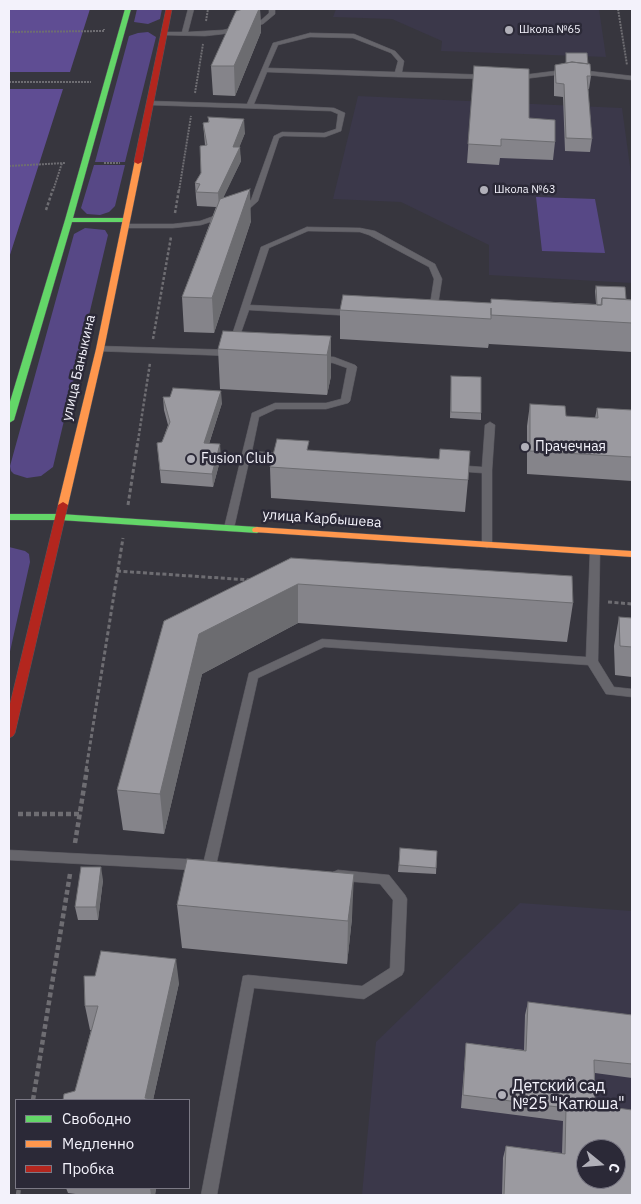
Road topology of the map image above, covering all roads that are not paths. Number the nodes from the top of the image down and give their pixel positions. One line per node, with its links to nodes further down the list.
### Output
1 (128, 9): 14 (main road)
2 (169, 9): 5 (main road, улица Баныкина)
3 (191, 9): 6 (lane)
4 (272, 9): 6 (lane)
5 (162, 30): 6 (lane); 12 (main road, улица Баныкина)
6 (185, 34)
7 (264, 70): 8 (lane); 8 (lane); 13 (lane)
8 (398, 75): 9 (lane)
9 (501, 78)
10 (510, 78): 11 (lane)
11 (631, 78)
12 (150, 103): 13 (lane); 15 (main road, улица Баныкина)
13 (250, 106): 15 (lane)
14 (68, 220): 15 (main road); 21 (main road)
15 (126, 223): 19 (main road, улица Баныкина)
16 (247, 307): 17 (lane); 18 (lane); 19 (lane)
17 (443, 312)
18 (362, 314)
19 (100, 349): 28 (main road, улица Баныкина)
20 (305, 358): 23 (lane)
21 (9, 420)
22 (490, 425): 26 (lane)
23 (246, 454): 24 (lane); 29 (lane)
24 (294, 457)
25 (448, 467): 26 (lane)
26 (487, 470): 30 (lane)
27 (9, 517): 28 (main road, улица Карбышева)
28 (60, 518): 29 (main road, улица Карбышева); 35 (main road, улица Баныкина)
29 (229, 528): 30 (main road, улица Карбышева)
30 (487, 545): 31 (main road, улица Карбышева)
31 (595, 552): 32 (main road, улица Карбышева); 33 (lane)
32 (632, 554)
33 (592, 661): 34 (lane); 36 (lane)
34 (632, 693)
35 (9, 733)
36 (9, 856)
37 (326, 875): 38 (lane)
38 (209, 1195)

